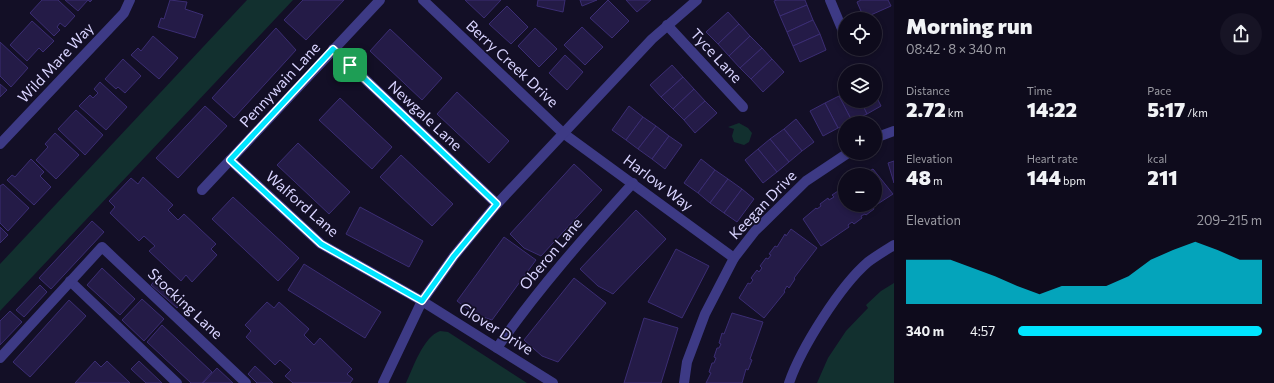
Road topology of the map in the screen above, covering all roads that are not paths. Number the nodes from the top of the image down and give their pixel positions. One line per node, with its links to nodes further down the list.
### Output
1 (130, 0): 13 (street, Wild Mare Way)
2 (380, 0): 8 (street, Pennywain Lane)
3 (423, 0): 11 (street, Berry Creek Drive)
4 (697, 0): 7 (street)
5 (830, 0): 6 (street)
6 (838, 19)
7 (667, 25): 9 (street, Tyce Lane); 11 (street)
8 (333, 49): 14 (street, Pennywain Lane); 18 (street, Newgale Lane)
9 (743, 107)
10 (894, 131): 12 (street)
11 (563, 133): 16 (street, Harlow Way); 18 (street)
12 (882, 135)
13 (0, 144)
14 (230, 160): 17 (street, Pennywain Lane); 22 (street, Walford Lane)
15 (838, 160): 20 (street, Keegan Drive)
16 (633, 183): 20 (street, Harlow Way); 23 (street, Oberon Lane)
17 (202, 190)
18 (497, 204): 22 (street)
19 (894, 245): 30 (street)
20 (734, 258): 29 (street, Keegan Drive)
21 (70, 281): 24 (street); 25 (street); 26 (street, Stocking Lane)
22 (422, 301): 23 (street, Glover Drive); 27 (street)
23 (497, 348): 28 (street, Glover Drive)
24 (0, 358)
25 (177, 383)
26 (246, 383)
27 (383, 383)
28 (553, 383)
29 (684, 383)
30 (789, 383)

